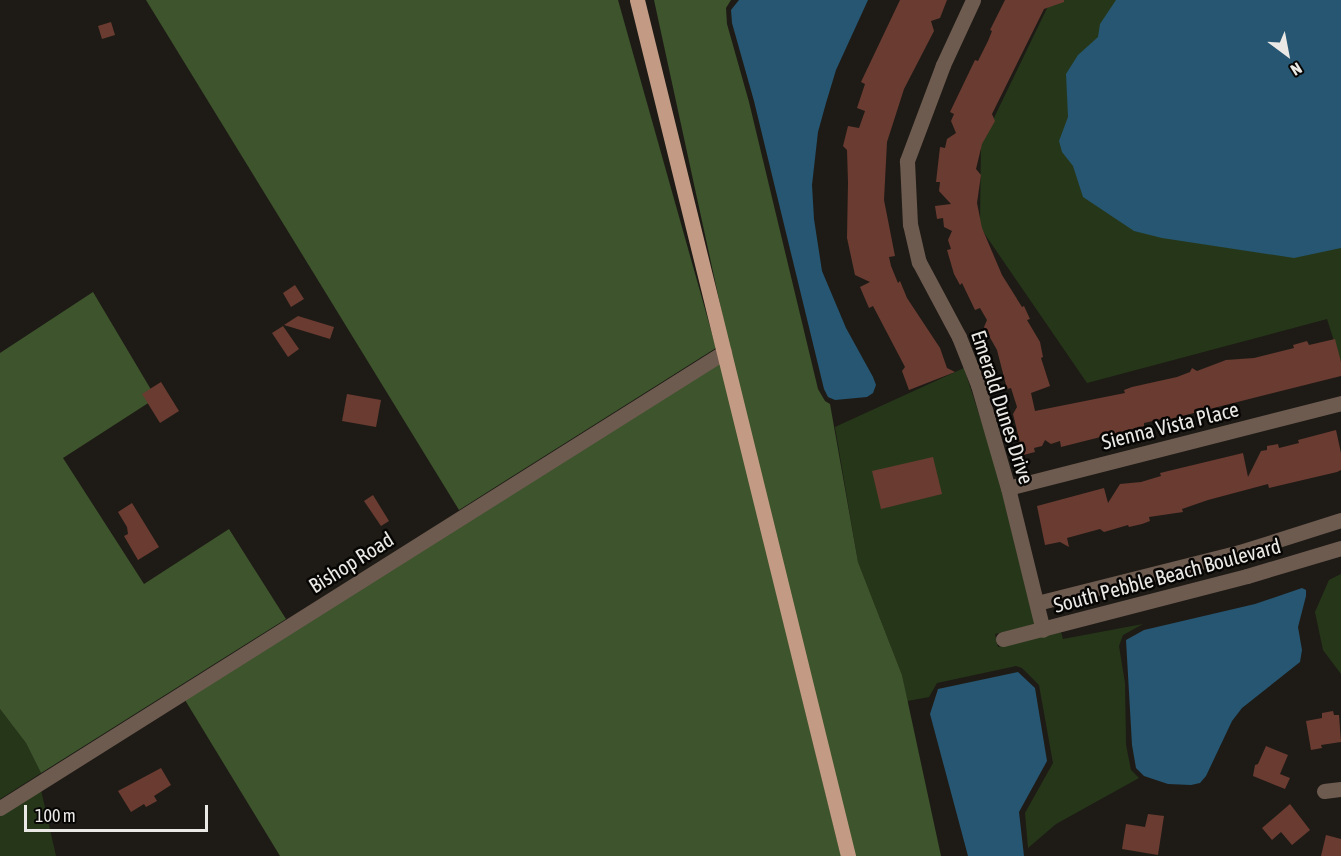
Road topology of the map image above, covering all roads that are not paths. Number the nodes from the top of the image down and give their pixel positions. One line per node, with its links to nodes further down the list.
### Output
1 (637, 0): 3 (main road)
2 (973, 0): 5 (street, Emerald Dunes Drive)
3 (724, 352): 13 (street, Bishop Road); 14 (main road)
4 (1341, 403): 5 (street, Sienna Vista Place)
5 (1008, 488): 8 (street, Emerald Dunes Drive)
6 (1341, 520): 8 (street, South Pebble Beach Boulevard)
7 (1341, 548): 9 (street, South Pebble Beach Boulevard)
8 (1037, 603): 9 (street, Emerald Dunes Drive)
9 (1043, 630): 10 (street, South Pebble Beach Boulevard)
10 (1003, 639)
11 (1341, 789): 12 (street)
12 (1324, 791)
13 (0, 808)
14 (848, 856)

